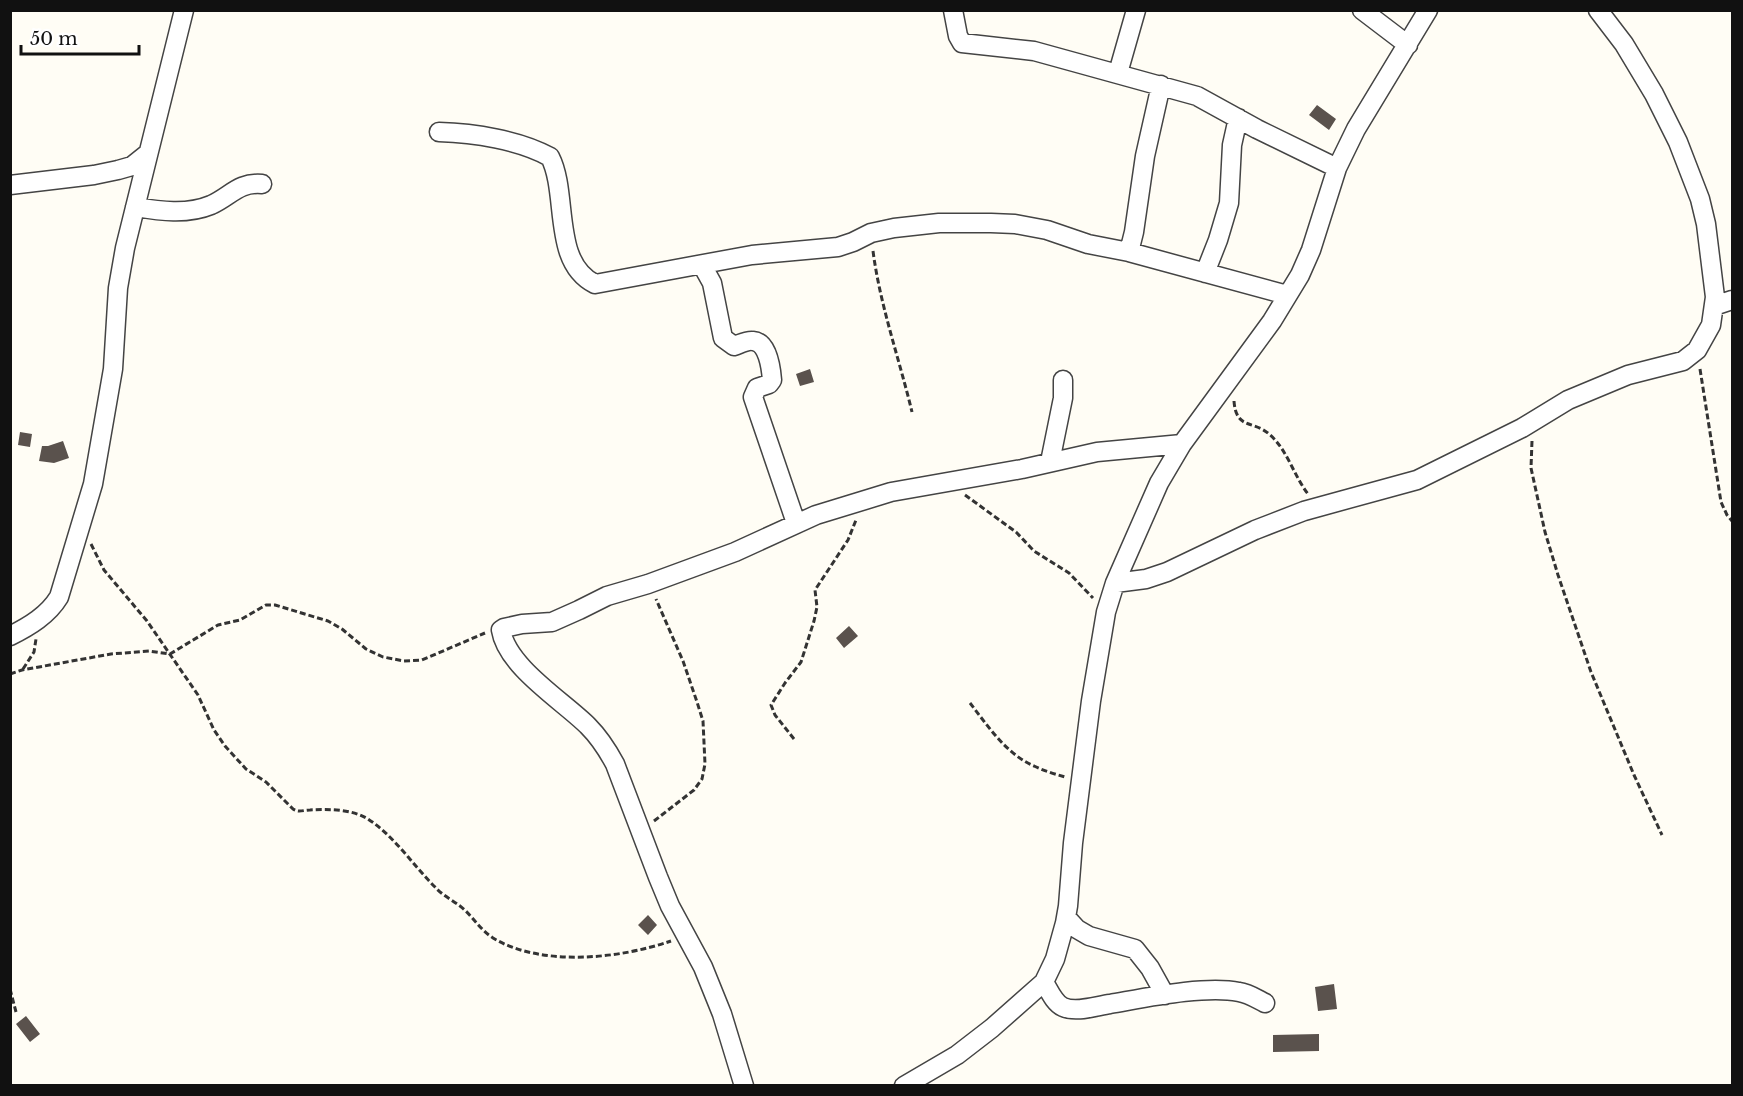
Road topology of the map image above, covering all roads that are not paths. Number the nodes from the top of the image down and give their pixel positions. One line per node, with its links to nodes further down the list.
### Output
1 (184, 10): 12 (street)
2 (953, 10): 8 (street)
3 (1136, 10): 8 (street)
4 (1362, 10): 7 (street)
5 (1428, 10): 7 (street)
6 (1598, 10): 22 (street)
7 (1408, 45): 13 (street)
8 (1118, 74): 9 (street)
9 (1161, 85): 10 (street); 17 (street)
10 (1238, 118): 13 (street); 19 (street)
11 (439, 132): 18 (street)
12 (147, 154): 15 (street); 16 (street)
13 (1337, 168): 20 (street)
14 (262, 184): 16 (street)
15 (10, 185)
16 (135, 207): 28 (street)
17 (1129, 252): 18 (street); 19 (street)
18 (702, 265): 26 (street)
19 (1205, 273): 20 (street)
20 (1287, 296): 24 (street)
21 (1732, 300): 22 (street)
22 (1714, 306): 27 (street)
23 (1063, 380): 25 (street)
24 (1182, 444): 25 (street); 27 (street)
25 (1050, 462): 26 (street)
26 (796, 523): 33 (street)
27 (1115, 583): 29 (street)
28 (10, 636)
29 (1066, 917): 30 (street); 31 (street)
30 (1044, 981): 31 (street); 34 (street)
31 (1165, 995): 32 (street)
32 (1265, 1003)
33 (744, 1086)
34 (904, 1086)

